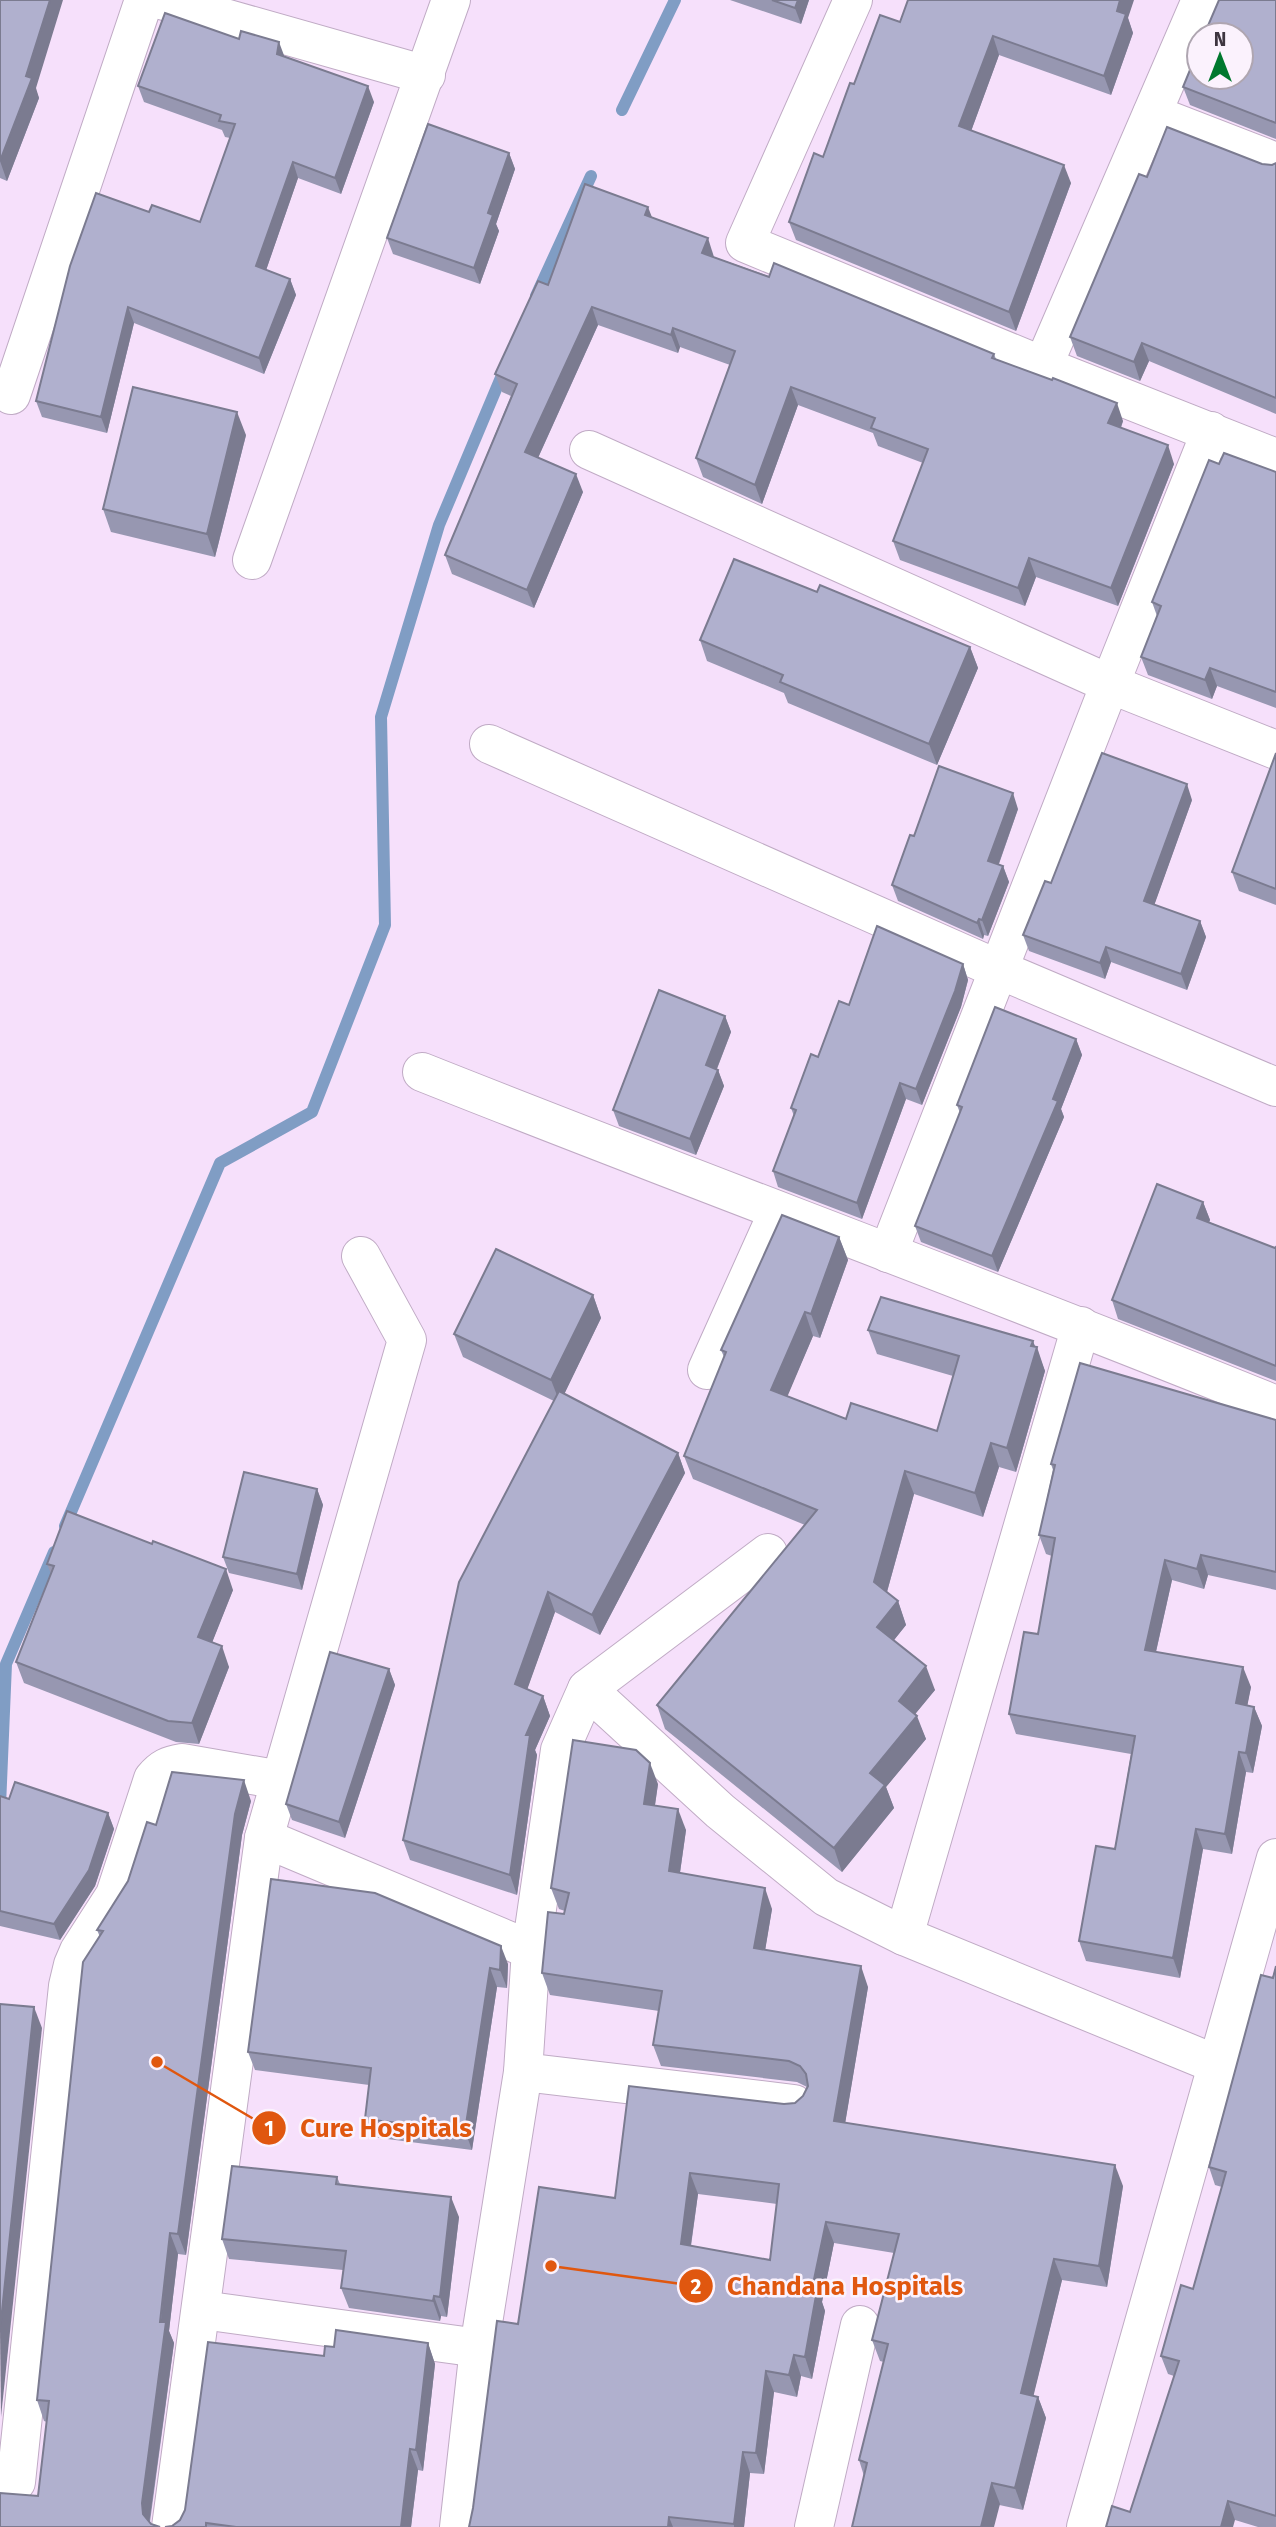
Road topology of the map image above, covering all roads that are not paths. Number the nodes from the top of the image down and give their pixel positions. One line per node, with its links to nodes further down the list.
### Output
1 (144, 0): 10 (street)
2 (161, 0): 6 (street)
3 (451, 0): 6 (street)
4 (853, 0): 9 (street)
5 (1201, 0): 7 (street)
6 (426, 75): 14 (street)
7 (1152, 114): 8 (street); 9 (street)
8 (1276, 162)
9 (1042, 366): 11 (street)
10 (11, 395)
11 (1211, 431): 13 (street); 15 (street)
12 (589, 450): 15 (street)
13 (1276, 458)
14 (252, 560)
15 (1110, 684): 17 (street); 18 (street)
16 (489, 744): 18 (street)
17 (1276, 750)
18 (1000, 970): 20 (street); 22 (street)
19 (422, 1072): 21 (street)
20 (1276, 1087)
21 (778, 1212): 22 (street); 25 (street)
22 (888, 1253): 24 (street)
23 (360, 1256): 29 (street)
24 (1081, 1326): 26 (street); 32 (street)
25 (707, 1370)
26 (1276, 1405)
27 (768, 1553): 28 (street)
28 (587, 1689): 32 (street); 33 (street)
29 (281, 1780): 30 (street); 40 (street)
30 (264, 1838): 33 (street); 37 (street)
31 (1276, 1858): 34 (street)
32 (904, 1936): 34 (street)
33 (531, 1950): 35 (street)
34 (1218, 2066): 44 (street)
35 (523, 2072): 36 (street); 39 (street)
36 (794, 2104)
37 (202, 2309): 39 (street); 41 (street)
38 (860, 2325): 43 (street)
39 (479, 2348): 42 (street)
40 (16, 2482)
41 (171, 2527)
42 (459, 2527)
43 (814, 2527)
44 (1086, 2527)

